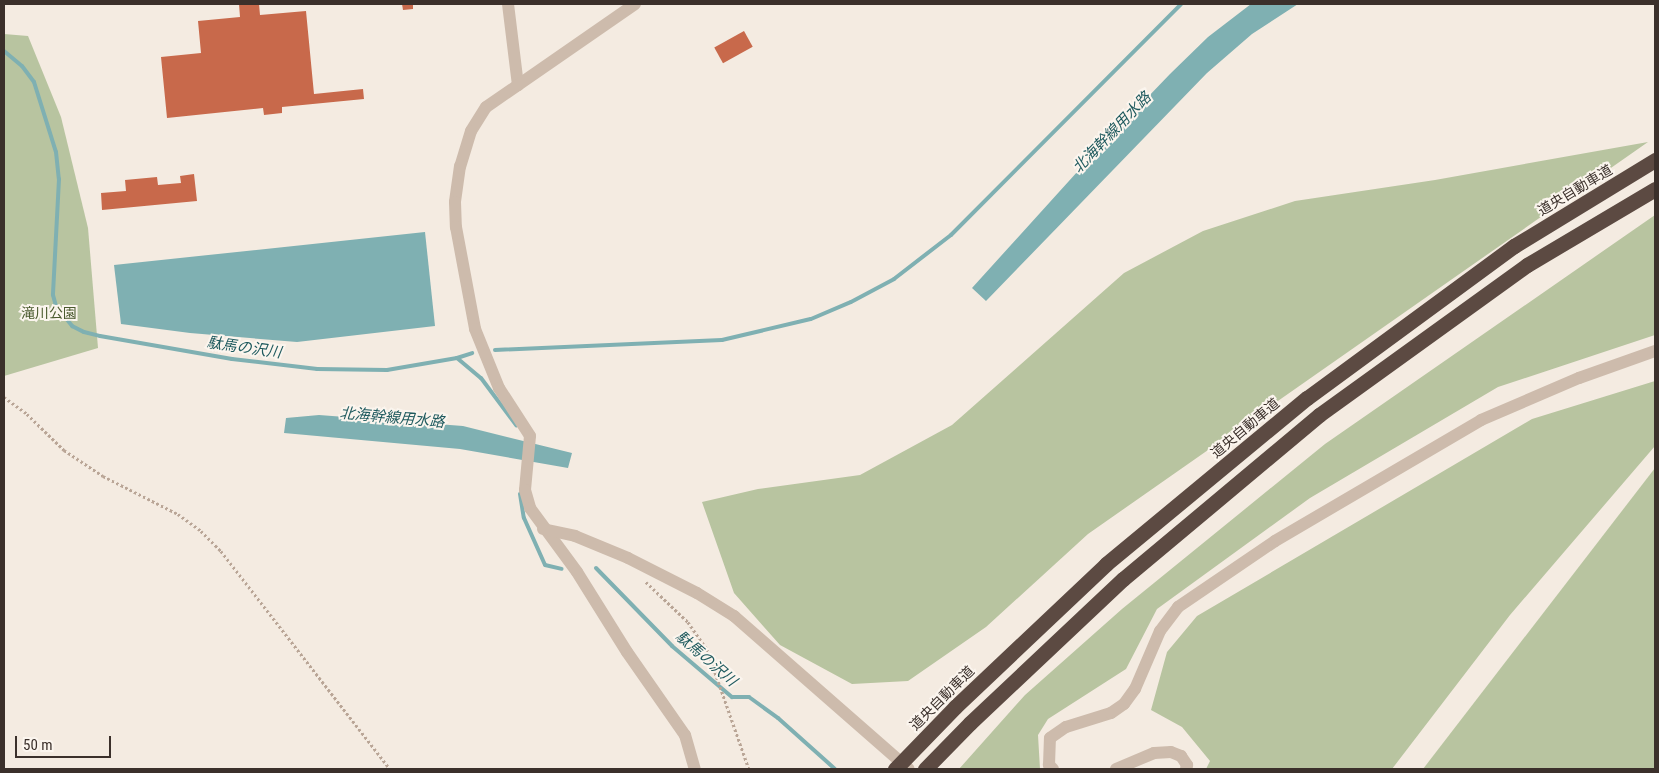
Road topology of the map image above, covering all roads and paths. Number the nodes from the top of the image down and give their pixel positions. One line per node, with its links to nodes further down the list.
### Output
1 (508, 4): 3 (street)
2 (636, 4): 3 (street)
3 (518, 86): 8 (street)
4 (1655, 160): 13 (highway, 道央自動車道, bridge)
5 (1649, 193): 15 (highway)
6 (1655, 351): 16 (street)
7 (4, 397): 10 (path)
8 (543, 529): 11 (street); 14 (street)
9 (646, 582): 12 (path)
10 (390, 769)
11 (695, 769)
12 (749, 769)
13 (895, 769)
14 (909, 769)
15 (925, 769)
16 (1053, 769)
17 (1116, 769): 18 (street)
18 (1186, 769)

